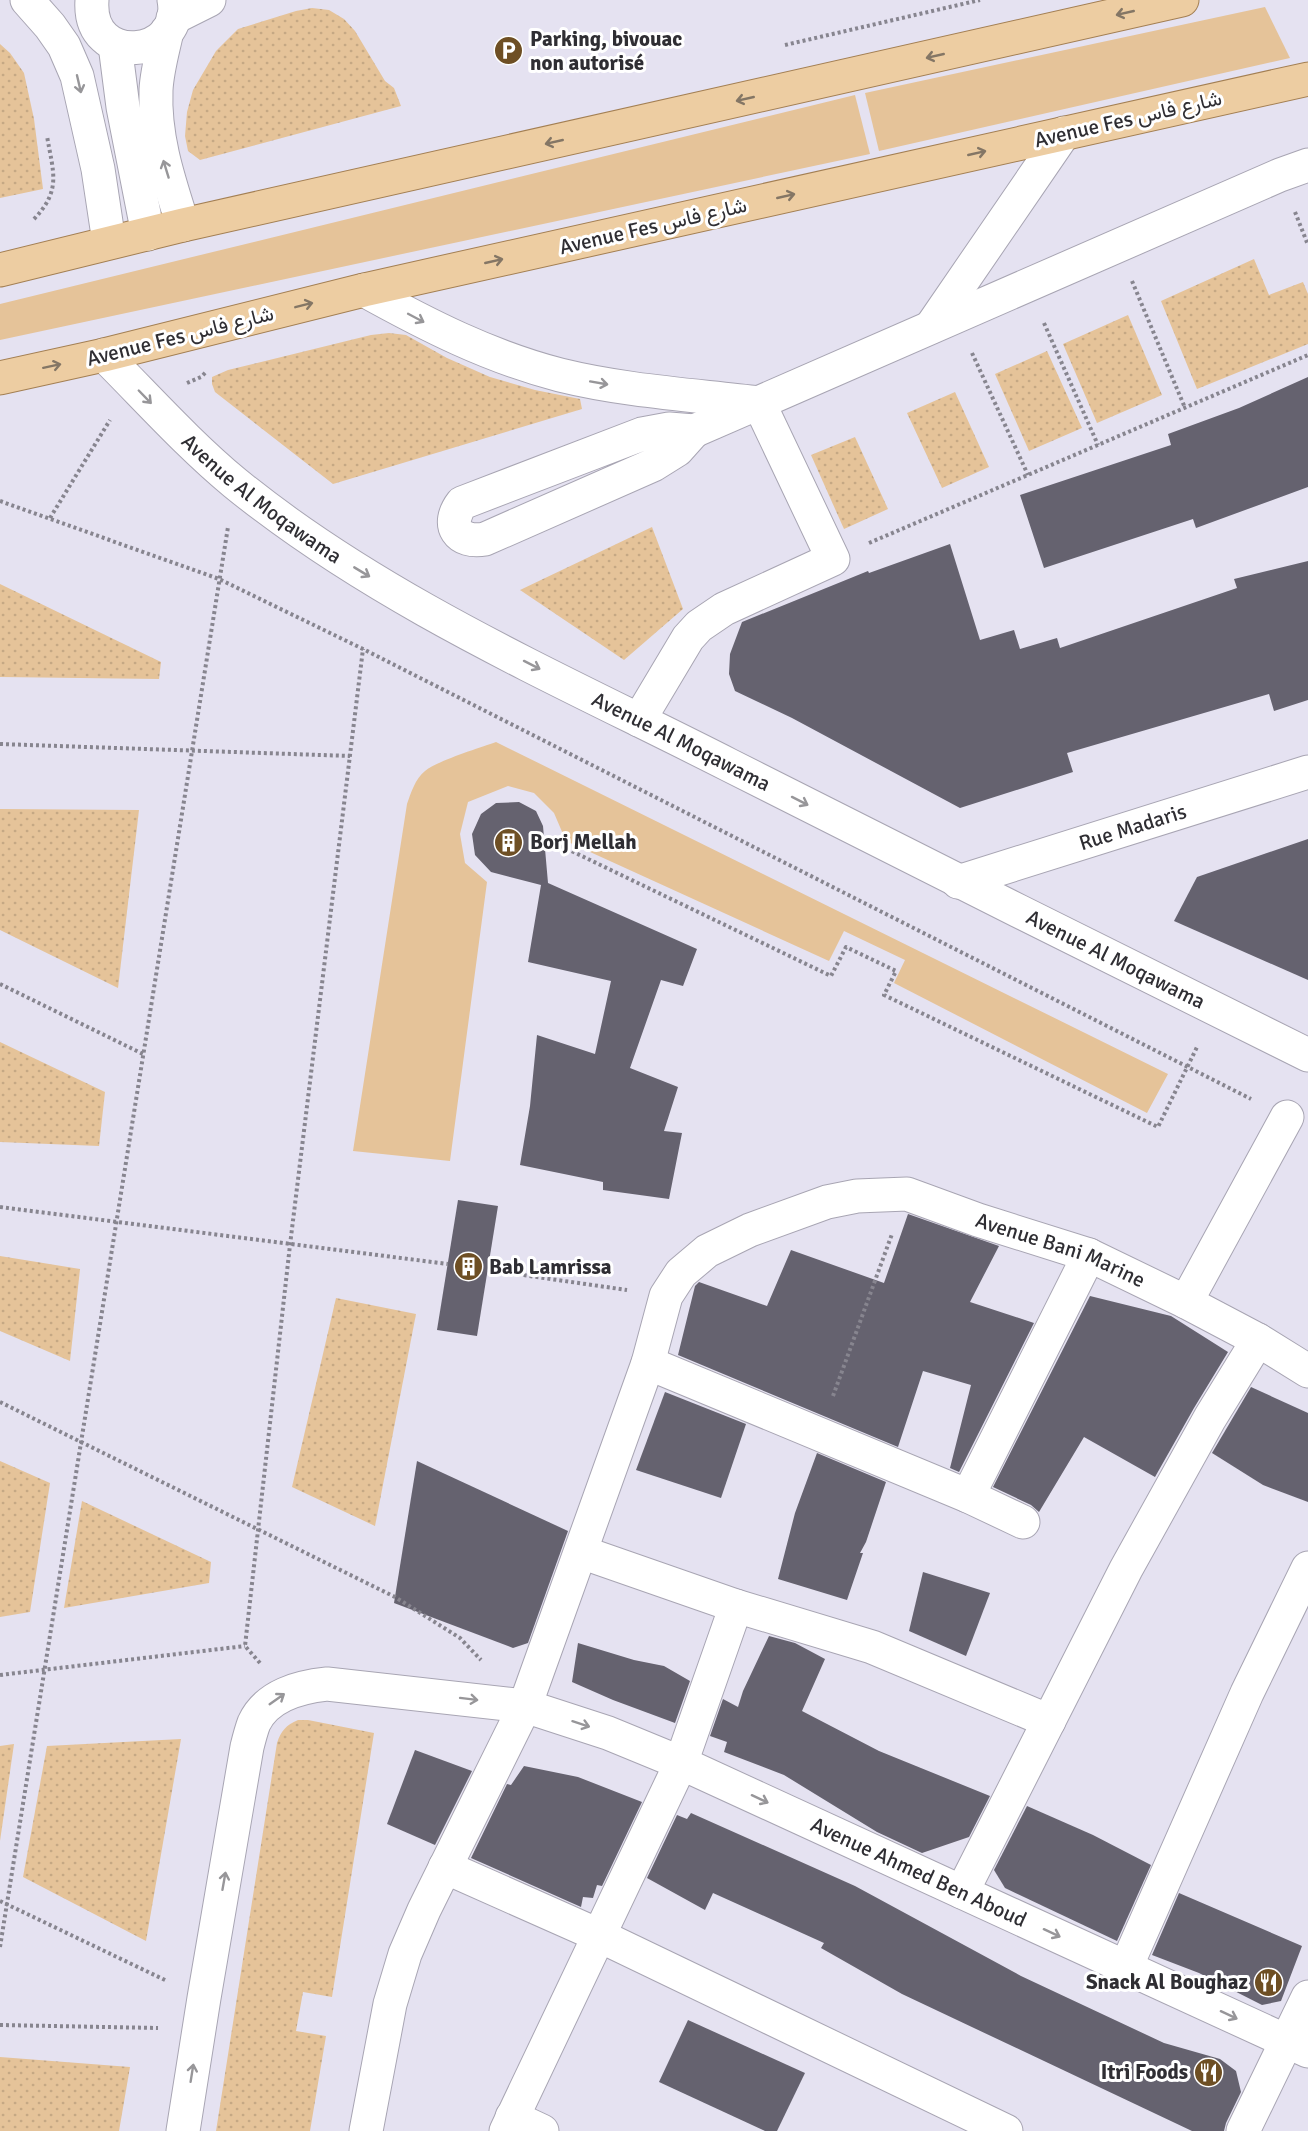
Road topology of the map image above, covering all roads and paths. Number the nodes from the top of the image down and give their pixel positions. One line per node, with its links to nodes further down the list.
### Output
1 (27, 0): 6 (street)
2 (209, 0): 4 (street)
3 (1182, 0): 12 (main road, one-way to 12)
4 (171, 16): 5 (street); 12 (street, one-way to 4)
5 (100, 23): 6 (street); 13 (street)
6 (64, 46): 14 (street, one-way to 14)
7 (1308, 79): 9 (main road, Avenue Fes شارع فاس)
8 (45, 128): 11 (path)
9 (1064, 133): 18 (main road, Avenue Fes شارع فاس, one-way to 9); 19 (street)
10 (1308, 165): 15 (street)
11 (34, 219)
12 (183, 225): 13 (main road)
13 (148, 234): 14 (main road)
14 (109, 242): 16 (main road)
15 (1118, 246): 17 (street); 24 (path)
16 (0, 270)
17 (1027, 285): 19 (street); 26 (path)
18 (364, 290): 20 (main road, Avenue Fes شارع فاس, one-way to 18); 23 (street, one-way to 23)
19 (944, 322): 23 (street); 27 (path)
20 (104, 355): 22 (main road, Avenue Fes شارع فاس, one-way to 20); 28 (street, Avenue Al Moqawama, one-way to 28)
21 (1308, 356): 24 (path)
22 (0, 378)
23 (759, 403): 25 (street); 30 (street)
24 (1185, 408): 26 (path)
25 (694, 431): 25 (street)
26 (1098, 446): 27 (path)
27 (1028, 475): 30 (path)
28 (235, 482): 31 (path); 33 (street, Avenue Al Moqawama, one-way to 33)
29 (0, 501): 31 (path)
30 (833, 559): 33 (street)
31 (219, 579): 32 (path); 35 (path)
32 (363, 649): 36 (path); 44 (path)
33 (639, 720): 39 (street, Avenue Al Moqawama, one-way to 39)
34 (0, 744): 35 (path)
35 (192, 751): 36 (path); 42 (path)
36 (350, 756): 50 (path)
37 (1308, 772): 39 (street, Rue Madaris)
38 (561, 846): 44 (path)
39 (958, 882): 41 (street, Avenue Al Moqawama)
40 (0, 984): 42 (path)
41 (1216, 1009): 43 (street, Avenue Al Moqawama); 44 (path)
42 (143, 1054): 49 (path)
43 (1308, 1055)
44 (1188, 1066): 45 (path)
45 (1239, 1092)
46 (1287, 1117): 55 (street)
47 (907, 1194): 51 (street, Avenue Bani Marine); 54 (street, Avenue Bani Marine); 60 (path)
48 (0, 1207): 49 (path)
49 (117, 1222): 50 (path); 61 (path)
50 (291, 1245): 52 (path); 64 (path)
51 (1089, 1255): 55 (street, Avenue Bani Marine); 62 (street)
52 (448, 1264)
53 (488, 1270): 54 (path)
54 (666, 1296): 57 (street, Avenue Bani Marine)
55 (1186, 1302): 56 (street, Avenue Bani Marine)
56 (1258, 1340): 58 (street, Avenue Bani Marine); 71 (street)
57 (648, 1363): 60 (street); 65 (street, Avenue Bani Marine)
58 (1308, 1371)
59 (0, 1402): 61 (path)
60 (819, 1433): 62 (street)
61 (81, 1442): 64 (path); 68 (path)
62 (968, 1496): 63 (street)
63 (1023, 1522)
64 (259, 1529): 68 (path); 70 (path)
65 (581, 1552): 67 (street); 70 (street, Avenue Bani Marine)
66 (1308, 1568): 79 (street)
67 (736, 1606): 71 (street); 72 (street)
68 (45, 1670): 69 (path); 76 (path)
69 (0, 1675)
70 (525, 1706): 72 (street, Avenue Ahmed Ben Aboud, one-way to 72); 73 (street, Avenue Bani Marine); 81 (street, Avenue Ahmed Ben Aboud, one-way to 70)
71 (1048, 1721): 74 (street)
72 (681, 1763): 74 (street, Avenue Ahmed Ben Aboud, one-way to 74); 77 (street)
73 (446, 1867): 77 (street); 86 (street, Avenue Bani Marine)
74 (962, 1892): 79 (street, Avenue Ahmed Ben Aboud, one-way to 79)
75 (0, 1901): 76 (path)
76 (7, 1904): 78 (path); 81 (path)
77 (598, 1935): 84 (street); 88 (street)
78 (0, 1947)
79 (1126, 1966): 83 (street, Avenue Ahmed Ben Aboud, one-way to 83)
80 (1308, 1997): 83 (street)
81 (202, 2014): 82 (path); 85 (street, Avenue Ahmed Ben Aboud, one-way to 81)
82 (0, 2025)
83 (1297, 2046): 89 (street)
84 (509, 2124): 87 (street)
85 (183, 2131)
86 (366, 2131)
87 (542, 2131)
88 (1006, 2131)
89 (1243, 2131)

